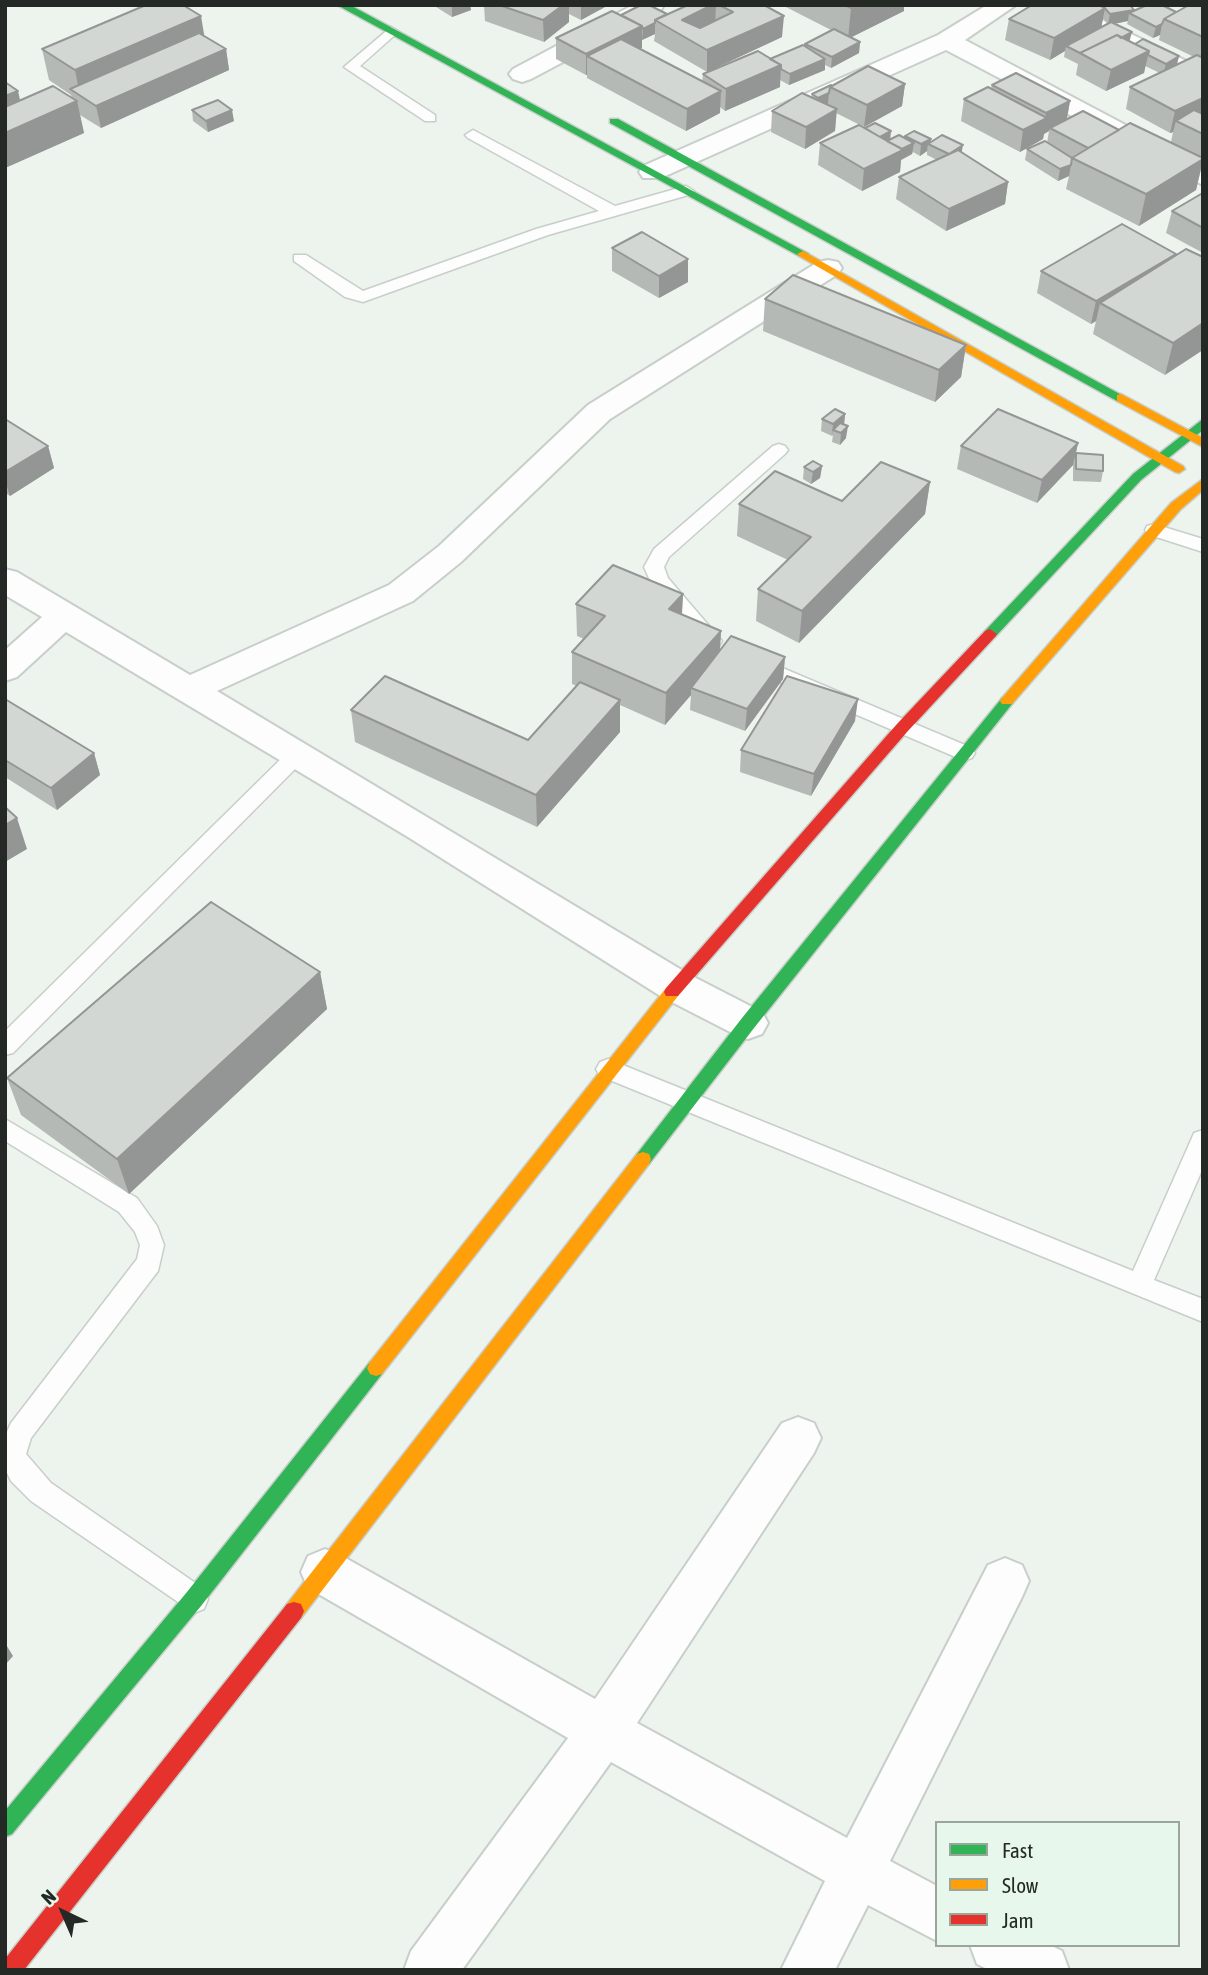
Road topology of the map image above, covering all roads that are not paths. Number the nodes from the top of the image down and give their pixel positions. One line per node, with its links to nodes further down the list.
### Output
1 (342, 5): 5 (main road)
2 (652, 5): 7 (street)
3 (1004, 5): 6 (street)
4 (1076, 13): 8 (street)
5 (391, 31): 10 (lane); 13 (main road)
6 (947, 40): 12 (street); 14 (street)
7 (523, 74)
8 (1203, 79)
9 (596, 112): 12 (main road)
10 (430, 118)
11 (473, 135): 16 (lane)
12 (682, 157): 13 (street); 20 (main road)
13 (652, 172): 15 (main road)
14 (1203, 177)
15 (686, 191): 16 (lane); 18 (main road)
16 (610, 210): 17 (lane)
17 (300, 258)
18 (828, 268): 23 (main road); 30 (street)
19 (1203, 423): 20 (main road)
20 (1185, 434): 21 (main road); 23 (main road)
21 (1203, 443)
22 (779, 450): 31 (lane)
23 (1157, 458): 24 (main road); 31 (main road)
24 (1203, 482): 25 (main road)
25 (1154, 530): 26 (lane); 32 (main road)
26 (1203, 546)
27 (5, 580): 28 (street)
28 (63, 616): 29 (street); 30 (street)
29 (5, 670)
30 (188, 690): 33 (street)
31 (902, 728): 32 (lane); 34 (main road)
32 (965, 753): 35 (main road)
33 (297, 755): 34 (street); 36 (lane)
34 (676, 986): 35 (street); 37 (main road)
35 (748, 1023): 38 (main road)
36 (5, 1046)
37 (608, 1069): 38 (lane); 46 (main road)
38 (688, 1104): 41 (lane); 44 (main road)
39 (5, 1129): 46 (lane)
40 (1203, 1140): 41 (lane)
41 (1139, 1286): 42 (lane)
42 (1203, 1311)
43 (798, 1438): 47 (street)
44 (325, 1572): 47 (street); 52 (main road)
45 (1005, 1581): 49 (street)
46 (194, 1599): 48 (main road)
47 (603, 1731): 49 (street); 53 (street)
48 (5, 1827)
49 (856, 1873): 50 (street); 54 (street)
50 (935, 1914)
51 (1000, 1947): 55 (street)
52 (10, 1970)
53 (430, 1970)
54 (807, 1970)
55 (1043, 1970)

